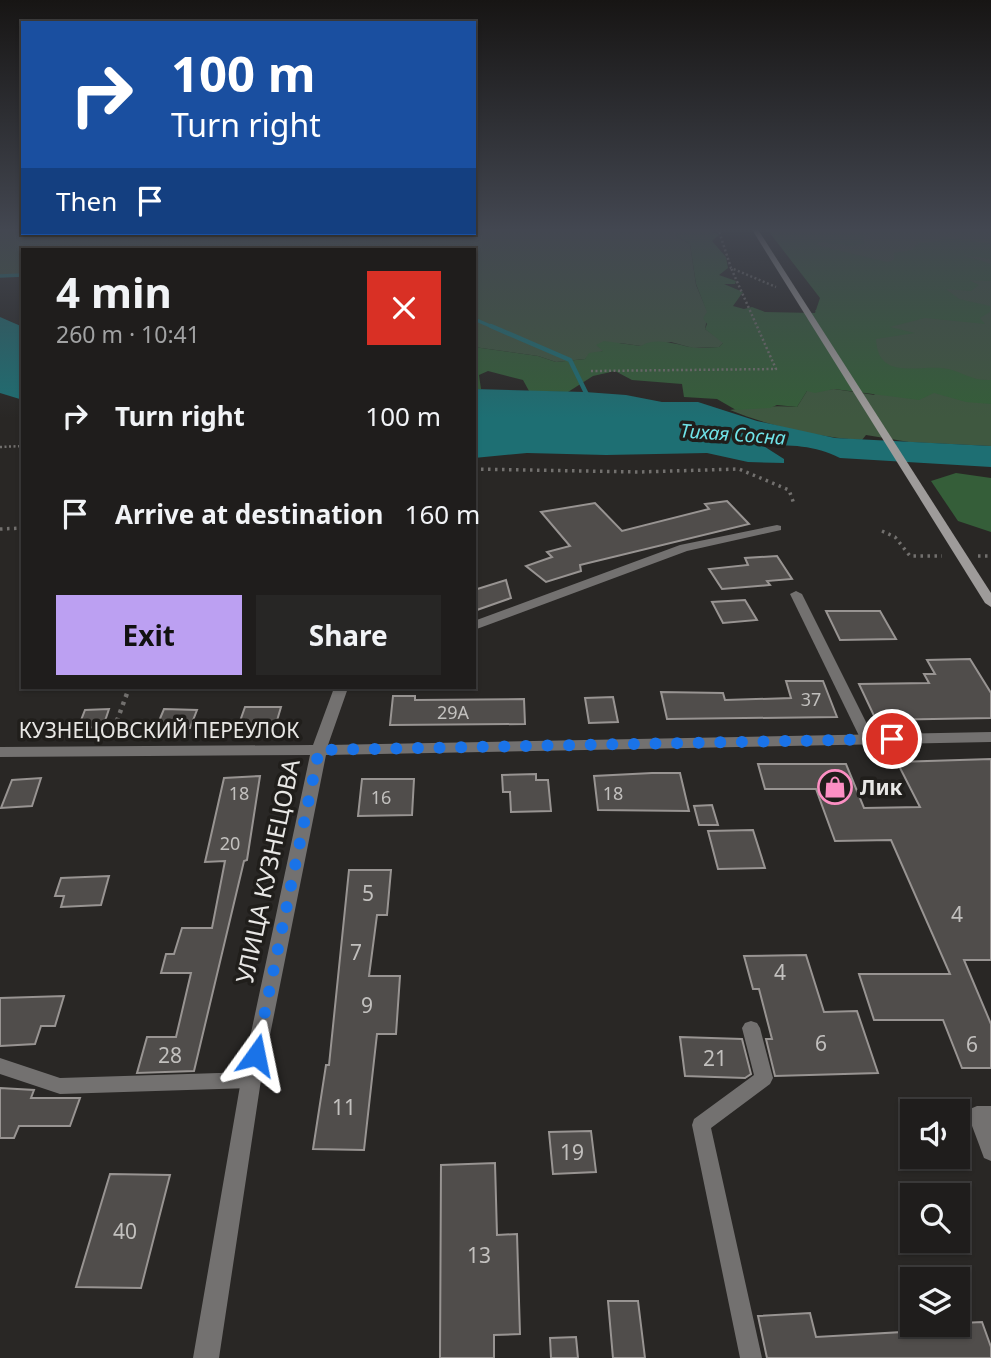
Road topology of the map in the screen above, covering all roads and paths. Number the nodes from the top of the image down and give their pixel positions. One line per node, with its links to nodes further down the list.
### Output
1 (741, 291): 4 (path)
2 (789, 291): 3 (path)
3 (793, 293): 17 (main road)
4 (591, 371)
5 (21, 446): 6 (path)
6 (0, 447)
7 (476, 469): 8 (path)
8 (794, 504)
9 (21, 528): 11 (path)
10 (777, 528): 18 (street)
11 (0, 529)
12 (882, 531): 13 (path)
13 (942, 556)
14 (978, 556): 15 (path)
15 (991, 556)
16 (796, 594): 22 (lane)
17 (991, 603)
18 (476, 625)
19 (130, 689): 24 (path)
20 (341, 689): 23 (street, УЛИЦА КУЗНЕЦОВА)
21 (991, 737): 22 (street, КУЗНЕЦОВСКИЙ ПЕРЕУЛОК)
22 (867, 740): 23 (street, КУЗНЕЦОВСКИЙ ПЕРЕУЛОК)
23 (319, 750): 24 (street, КУЗНЕЦОВСКИЙ ПЕРЕУЛОК); 28 (street, УЛИЦА КУЗНЕЦОВА)
24 (106, 751): 25 (street, КУЗНЕЦОВСКИЙ ПЕРЕУЛОК)
25 (0, 752)
26 (751, 1028): 32 (lane)
27 (0, 1066): 28 (lane)
28 (251, 1080): 31 (street, УЛИЦА КУЗНЕЦОВА)
29 (991, 1115): 30 (lane)
30 (991, 1152)
31 (206, 1358)
32 (751, 1358)

